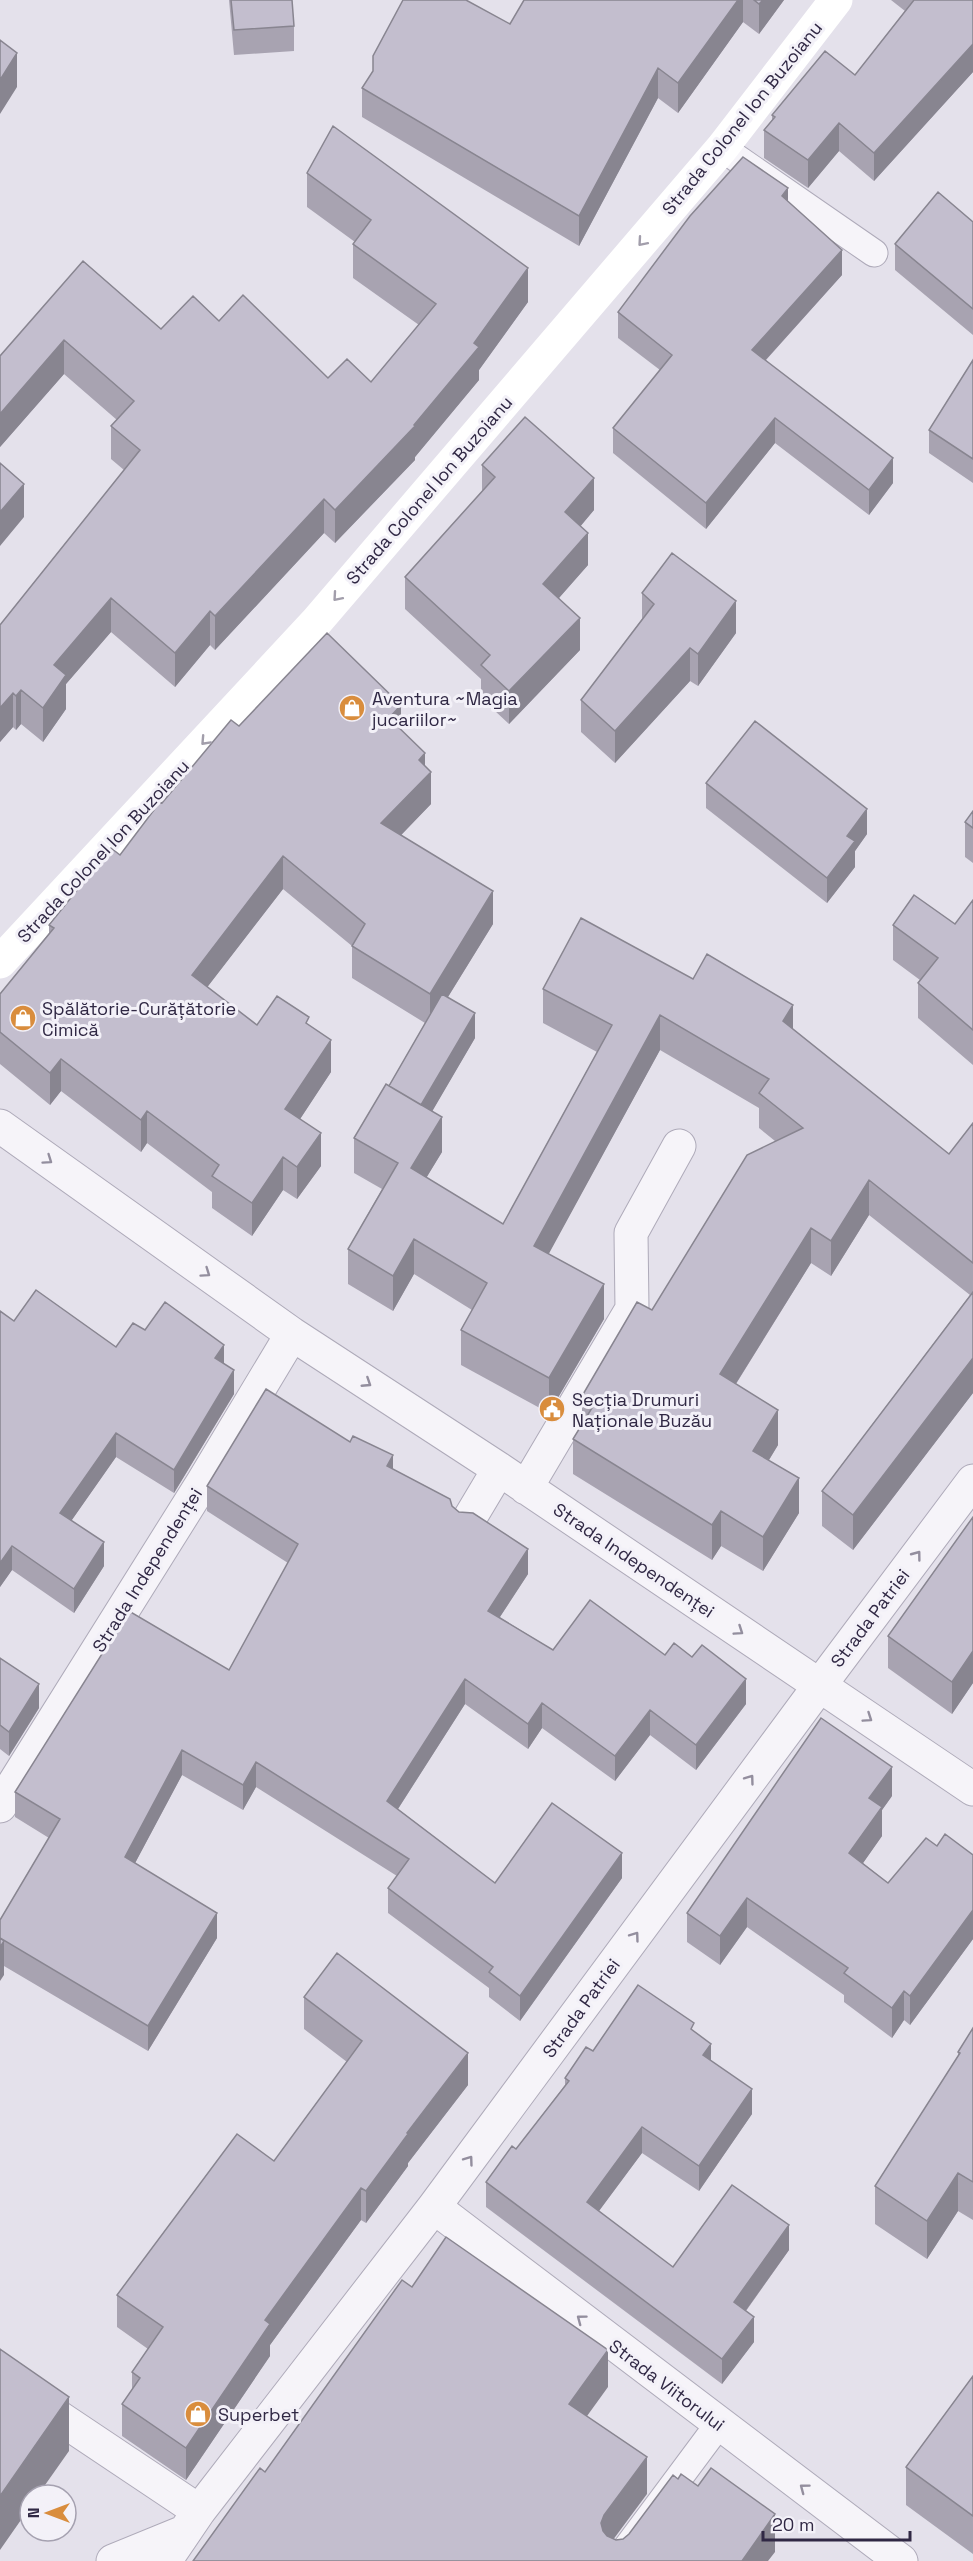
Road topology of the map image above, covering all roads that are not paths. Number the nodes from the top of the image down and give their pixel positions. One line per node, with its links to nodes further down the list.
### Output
1 (836, 0): 2 (street, Strada Colonel Ion Buzoianu)
2 (722, 148): 3 (lane); 4 (street, Strada Colonel Ion Buzoianu, one-way to 4)
3 (874, 253)
4 (0, 962)
5 (0, 1126): 7 (street, Strada Independenței, one-way to 7)
6 (679, 1146): 10 (street)
7 (292, 1334): 8 (street, Strada Independenței, one-way to 8); 14 (street, Strada Independenței)
8 (499, 1469): 10 (street, Strada Independenței); 11 (street)
9 (973, 1481): 12 (street, Strada Patriei, one-way to 9)
10 (526, 1488): 12 (street, Strada Independenței, one-way to 12)
11 (468, 1521)
12 (820, 1684): 13 (street, Strada Independenței, one-way to 13); 15 (street, Strada Patriei, one-way to 12)
13 (973, 1789)
14 (0, 1806)
15 (434, 2207): 17 (street, Strada Viitorului, one-way to 15); 18 (street, Strada Patriei)
16 (0, 2378): 18 (street)
17 (719, 2424): 21 (lane); 22 (street, Strada Viitorului, one-way to 17)
18 (192, 2521): 19 (street); 20 (street, Strada Patriei)
19 (113, 2561)
20 (165, 2561)
21 (616, 2561)
22 (901, 2561)

